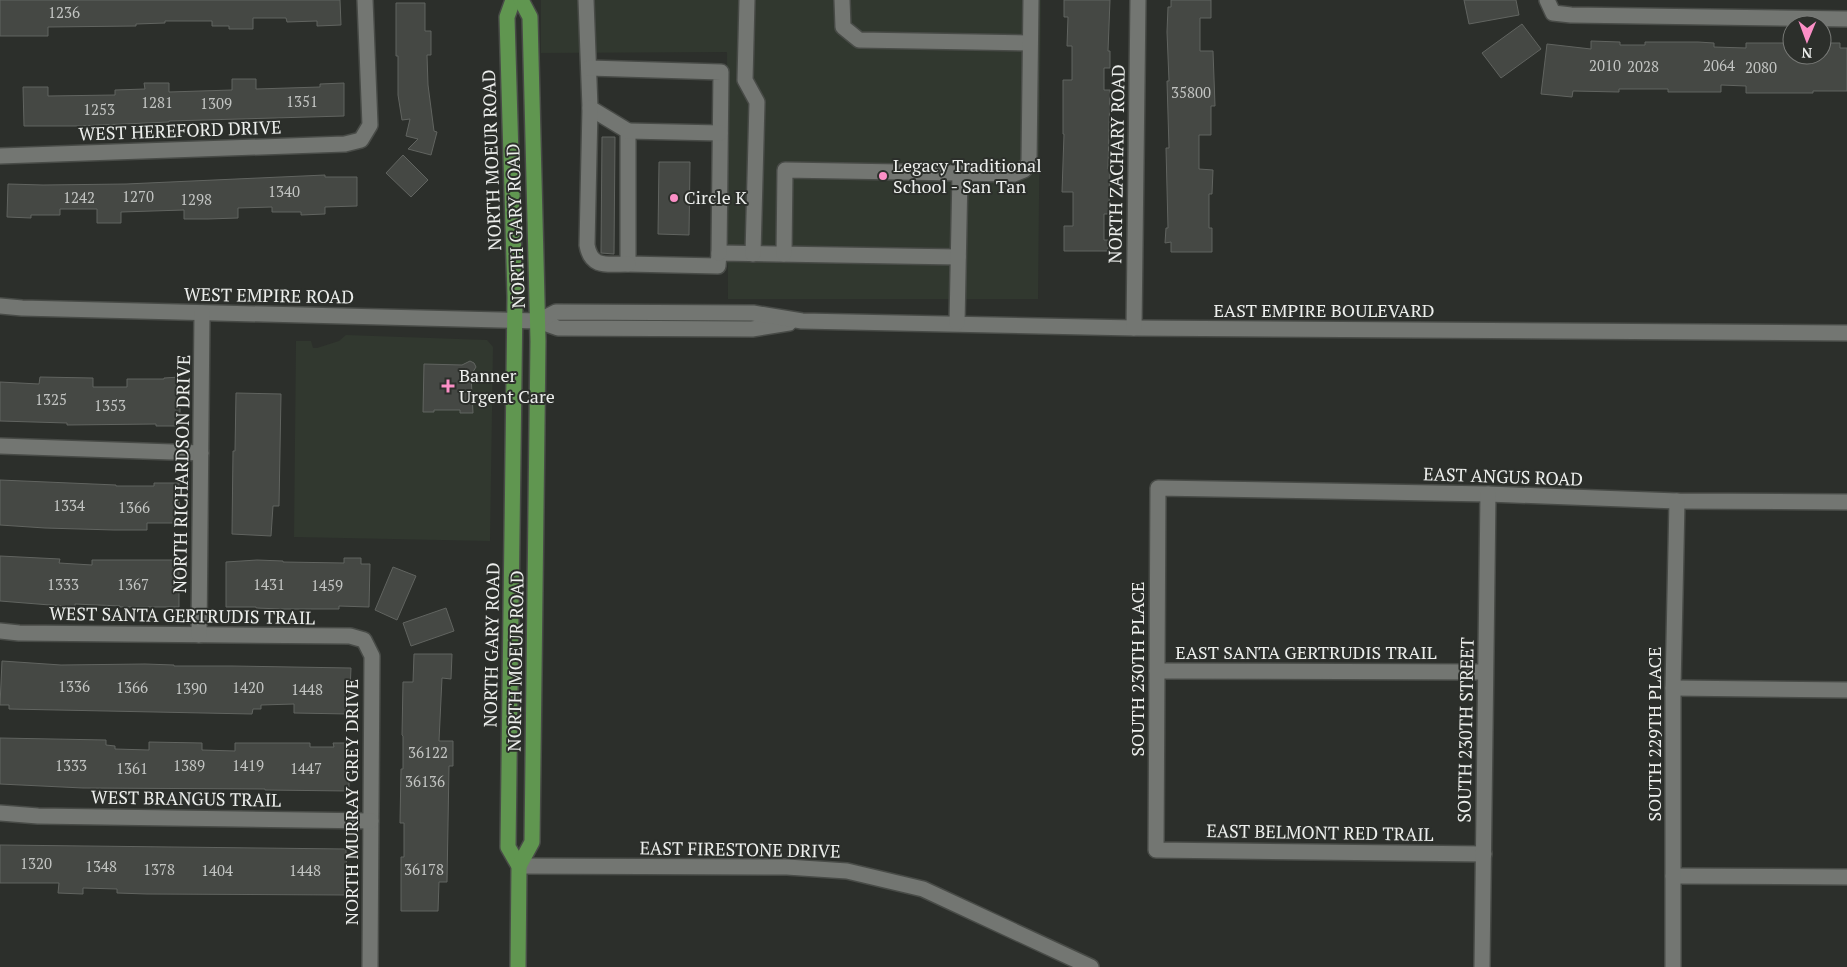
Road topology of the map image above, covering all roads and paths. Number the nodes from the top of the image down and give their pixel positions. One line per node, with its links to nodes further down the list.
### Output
1 (365, 0): 16 (street, WEST HEREFORD DRIVE)
2 (512, 0): 25 (main road, NORTH MOEUR ROAD)
3 (521, 0): 26 (main road, NORTH GARY ROAD)
4 (586, 0): 12 (street)
5 (747, 0): 19 (street)
6 (842, 0): 11 (street)
7 (1031, 0): 11 (street)
8 (1138, 0): 28 (street, NORTH ZACHARY ROAD)
9 (1550, 6): 10 (street)
10 (1847, 19)
11 (1030, 43): 17 (street)
12 (589, 68): 13 (street); 15 (street)
13 (590, 108): 14 (street); 22 (street)
14 (628, 131): 15 (street); 22 (street)
15 (720, 133): 18 (street)
16 (0, 156)
17 (960, 172): 20 (street); 21 (street)
18 (719, 254): 19 (street); 22 (street)
19 (753, 254): 20 (street)
20 (784, 254): 21 (street)
21 (958, 257): 27 (street)
22 (628, 264)
23 (0, 306): 24 (street, WEST EMPIRE ROAD)
24 (202, 313): 25 (street, WEST EMPIRE ROAD); 31 (street, NORTH RICHARDSON DRIVE)
25 (514, 320): 26 (street, WEST EMPIRE ROAD); 48 (main road, NORTH GARY ROAD)
26 (538, 321): 27 (street, EAST EMPIRE BOULEVARD); 32 (main road, NORTH GARY ROAD)
27 (957, 323): 28 (street, EAST EMPIRE BOULEVARD)
28 (1134, 328): 29 (street, EAST EMPIRE BOULEVARD)
29 (1847, 333)
30 (0, 446): 31 (street)
31 (201, 453): 38 (street, NORTH RICHARDSON DRIVE)
32 (538, 453): 48 (main road, NORTH MOEUR ROAD)
33 (1158, 488): 34 (street, EAST ANGUS ROAD); 40 (street, SOUTH 230TH PLACE)
34 (1488, 494): 35 (street, EAST ANGUS ROAD); 41 (street, SOUTH 230TH STREET)
35 (1676, 502): 36 (street, EAST ANGUS ROAD); 42 (street, SOUTH 229TH PLACE)
36 (1847, 502)
37 (0, 631): 38 (street, WEST SANTA GERTRUDIS TRAIL)
38 (199, 635): 39 (street, WEST SANTA GERTRUDIS TRAIL)
39 (364, 640): 45 (street, NORTH MURRAY GREY DRIVE)
40 (1157, 671): 41 (street, EAST SANTA GERTRUDIS TRAIL); 46 (street, SOUTH 230TH PLACE)
41 (1485, 672): 47 (street, SOUTH 230TH STREET)
42 (1674, 688): 43 (street); 49 (street, SOUTH 229TH PLACE)
43 (1847, 690)
44 (0, 813): 45 (street, WEST BRANGUS TRAIL)
45 (371, 821): 51 (street, NORTH MURRAY GREY DRIVE)
46 (1156, 850): 47 (street, EAST BELMONT RED TRAIL)
47 (1484, 854): 54 (street, SOUTH 230TH STREET)
48 (519, 866): 52 (main road, NORTH GARY ROAD); 53 (street, EAST FIRESTONE DRIVE)
49 (1673, 876): 50 (street); 55 (street, SOUTH 229TH PLACE)
50 (1847, 877)
51 (370, 967)
52 (518, 967)
53 (1091, 967)
54 (1482, 967)
55 (1672, 967)

